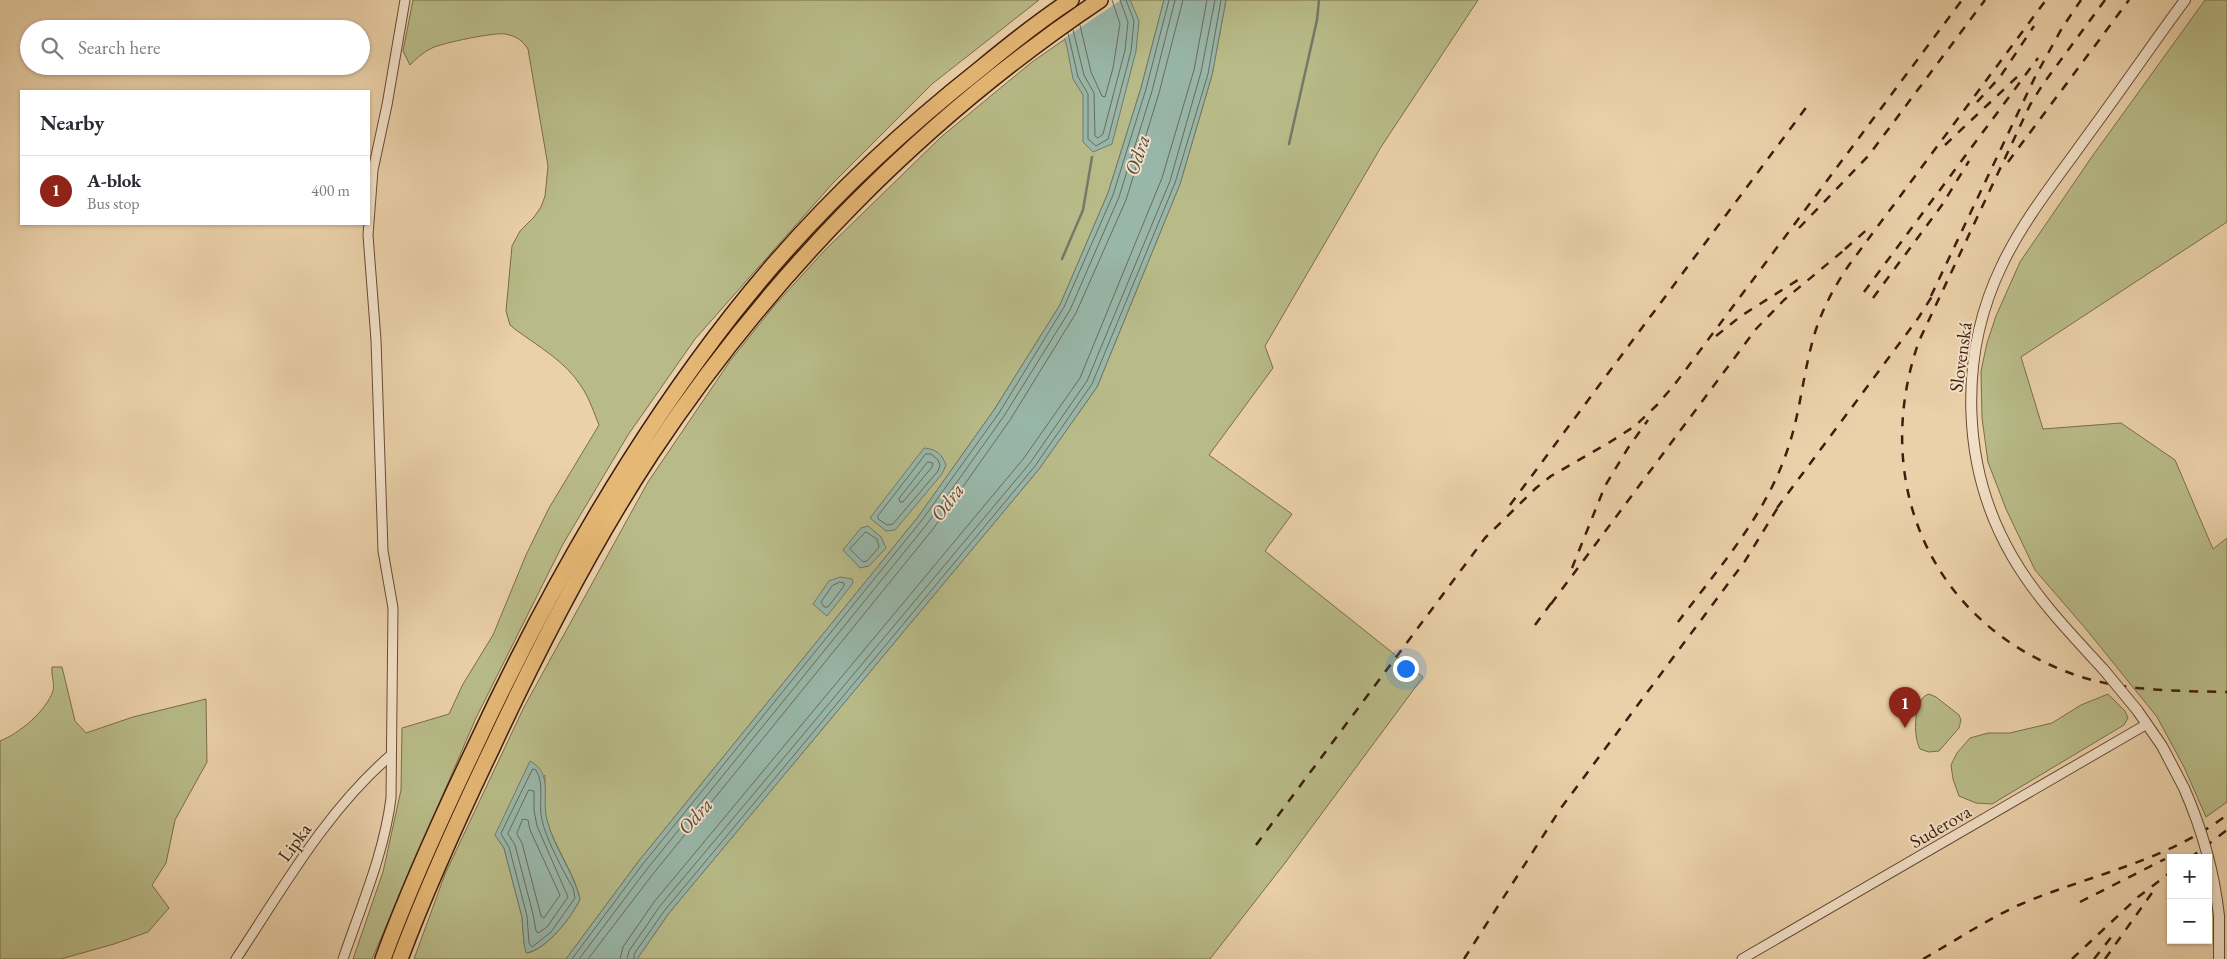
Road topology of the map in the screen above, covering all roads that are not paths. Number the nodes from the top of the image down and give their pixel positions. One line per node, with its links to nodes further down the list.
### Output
1 (405, 0): 5 (street)
2 (1071, 0): 12 (highway)
3 (1100, 0): 13 (highway)
4 (2185, 0): 7 (street, Slovenská, bridge)
5 (370, 209)
6 (369, 225): 8 (street)
7 (2147, 724): 9 (street, Suderova); 14 (street, Slovenská, bridge)
8 (391, 756): 10 (street, Lipka); 11 (street)
9 (1747, 958)
10 (236, 959)
11 (343, 959)
12 (383, 959)
13 (400, 959)
14 (2219, 959)

